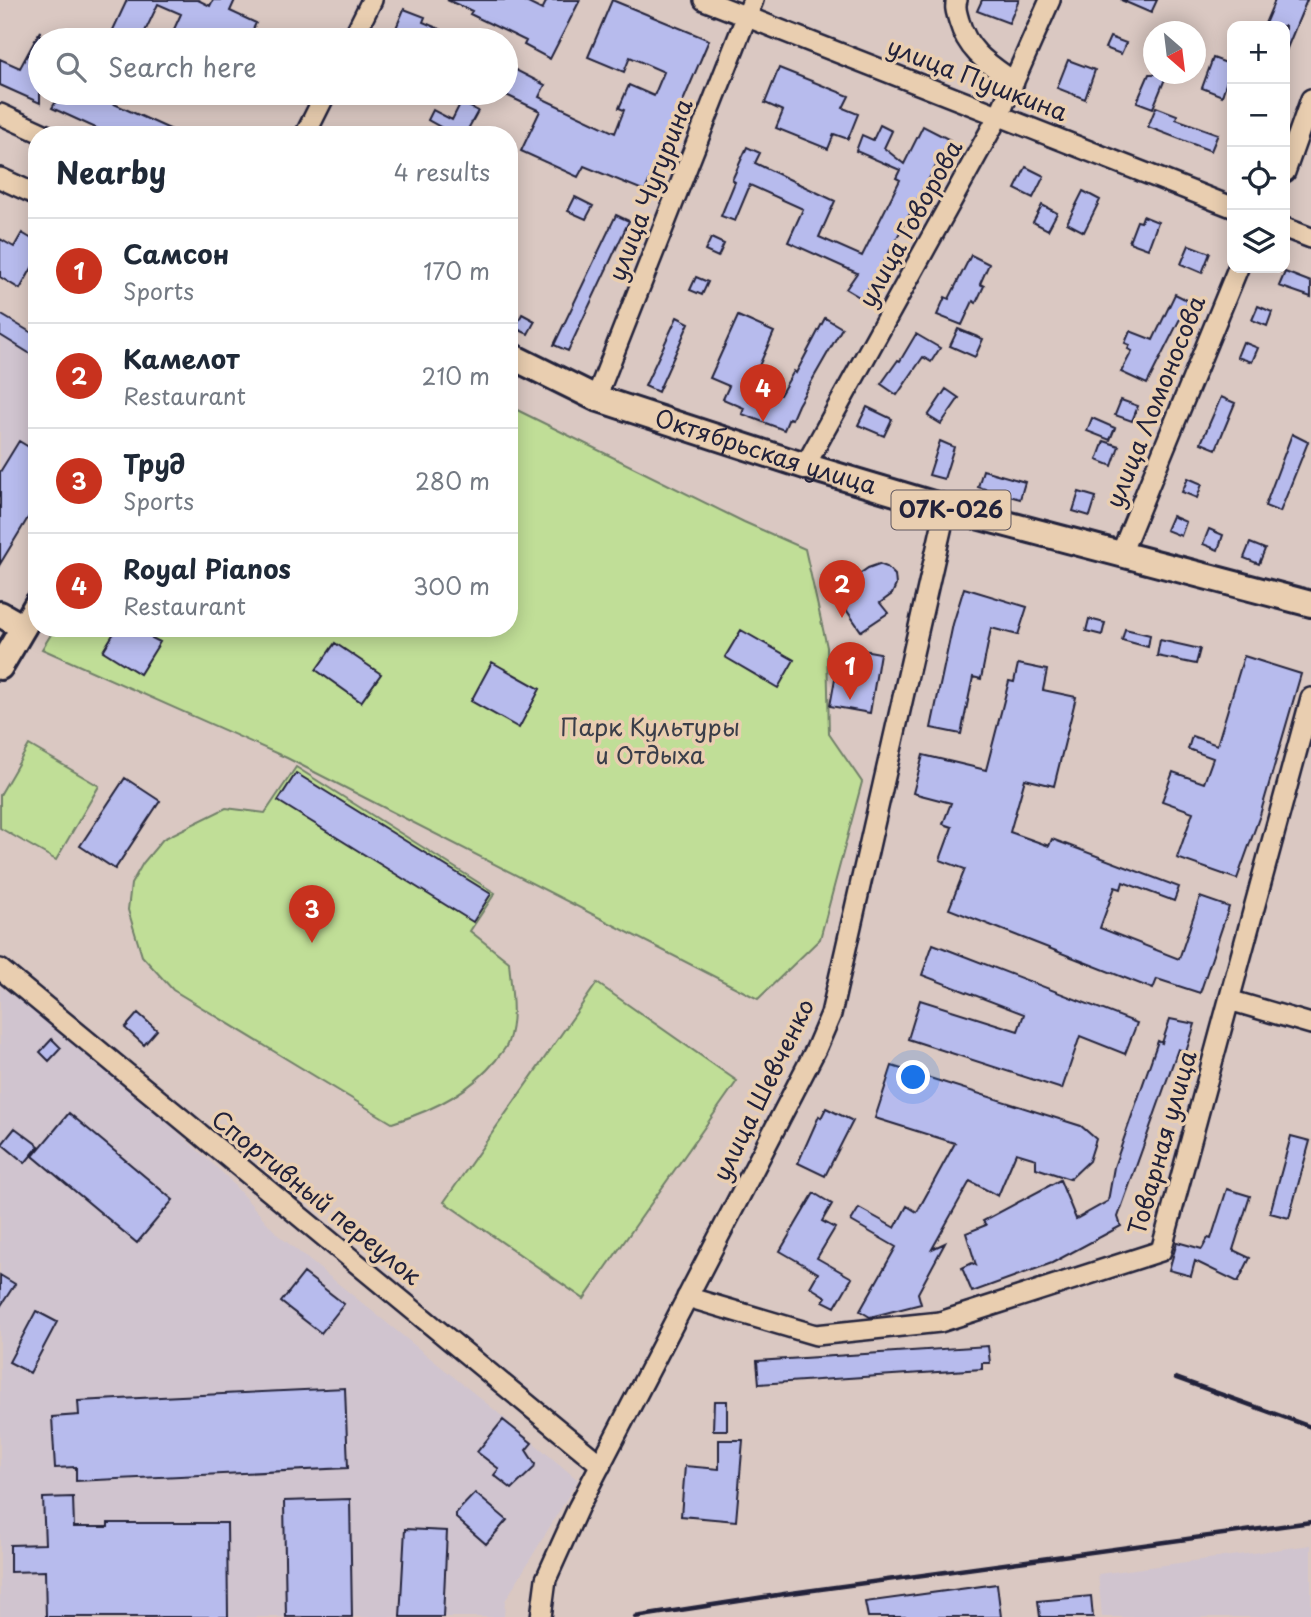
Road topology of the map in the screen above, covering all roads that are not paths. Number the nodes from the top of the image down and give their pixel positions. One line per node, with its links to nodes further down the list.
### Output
1 (372, 0): 6 (street)
2 (704, 0): 5 (street, улица Пушкина)
3 (957, 0): 7 (street)
4 (1050, 0): 7 (street, улица Говорова)
5 (750, 8): 11 (street, улица Пушкина); 22 (street, улица Чугурина)
6 (358, 28)
7 (1014, 82): 11 (street, улица Говорова)
8 (1311, 99): 14 (street)
9 (320, 105): 12 (street)
10 (0, 114): 13 (street)
11 (999, 115): 17 (street, улица Пушкина); 23 (street, улица Говорова)
12 (310, 126)
13 (28, 127)
14 (1290, 158)
15 (0, 178): 16 (street)
16 (28, 191)
17 (1227, 205)
18 (1290, 230): 19 (street)
19 (1311, 238)
20 (1236, 273): 25 (street, улица Ломоносова)
21 (518, 359): 22 (main road, Октябрьская улица / 07К-026)
22 (596, 398): 23 (main road, Октябрьская улица / 07К-026)
23 (805, 466): 24 (main road, Октябрьская улица / 07К-026)
24 (946, 509): 25 (main road, Октябрьская улица / 07К-026); 35 (street, улица Шевченко)
25 (1120, 556): 26 (main road, Октябрьская улица / 07К-026)
26 (1311, 604)
27 (0, 614): 29 (main road)
28 (28, 619): 29 (main road)
29 (23, 627): 30 (main road)
30 (0, 667)
31 (1311, 698): 33 (street, Товарная улица)
32 (0, 970): 36 (street, Спортивный переулок)
33 (1229, 1000): 34 (street); 35 (street, Товарная улица)
34 (1311, 1024)
35 (687, 1297): 36 (street, улица Шевченко)
36 (601, 1465): 37 (street, улица Шевченко)
37 (541, 1617)

